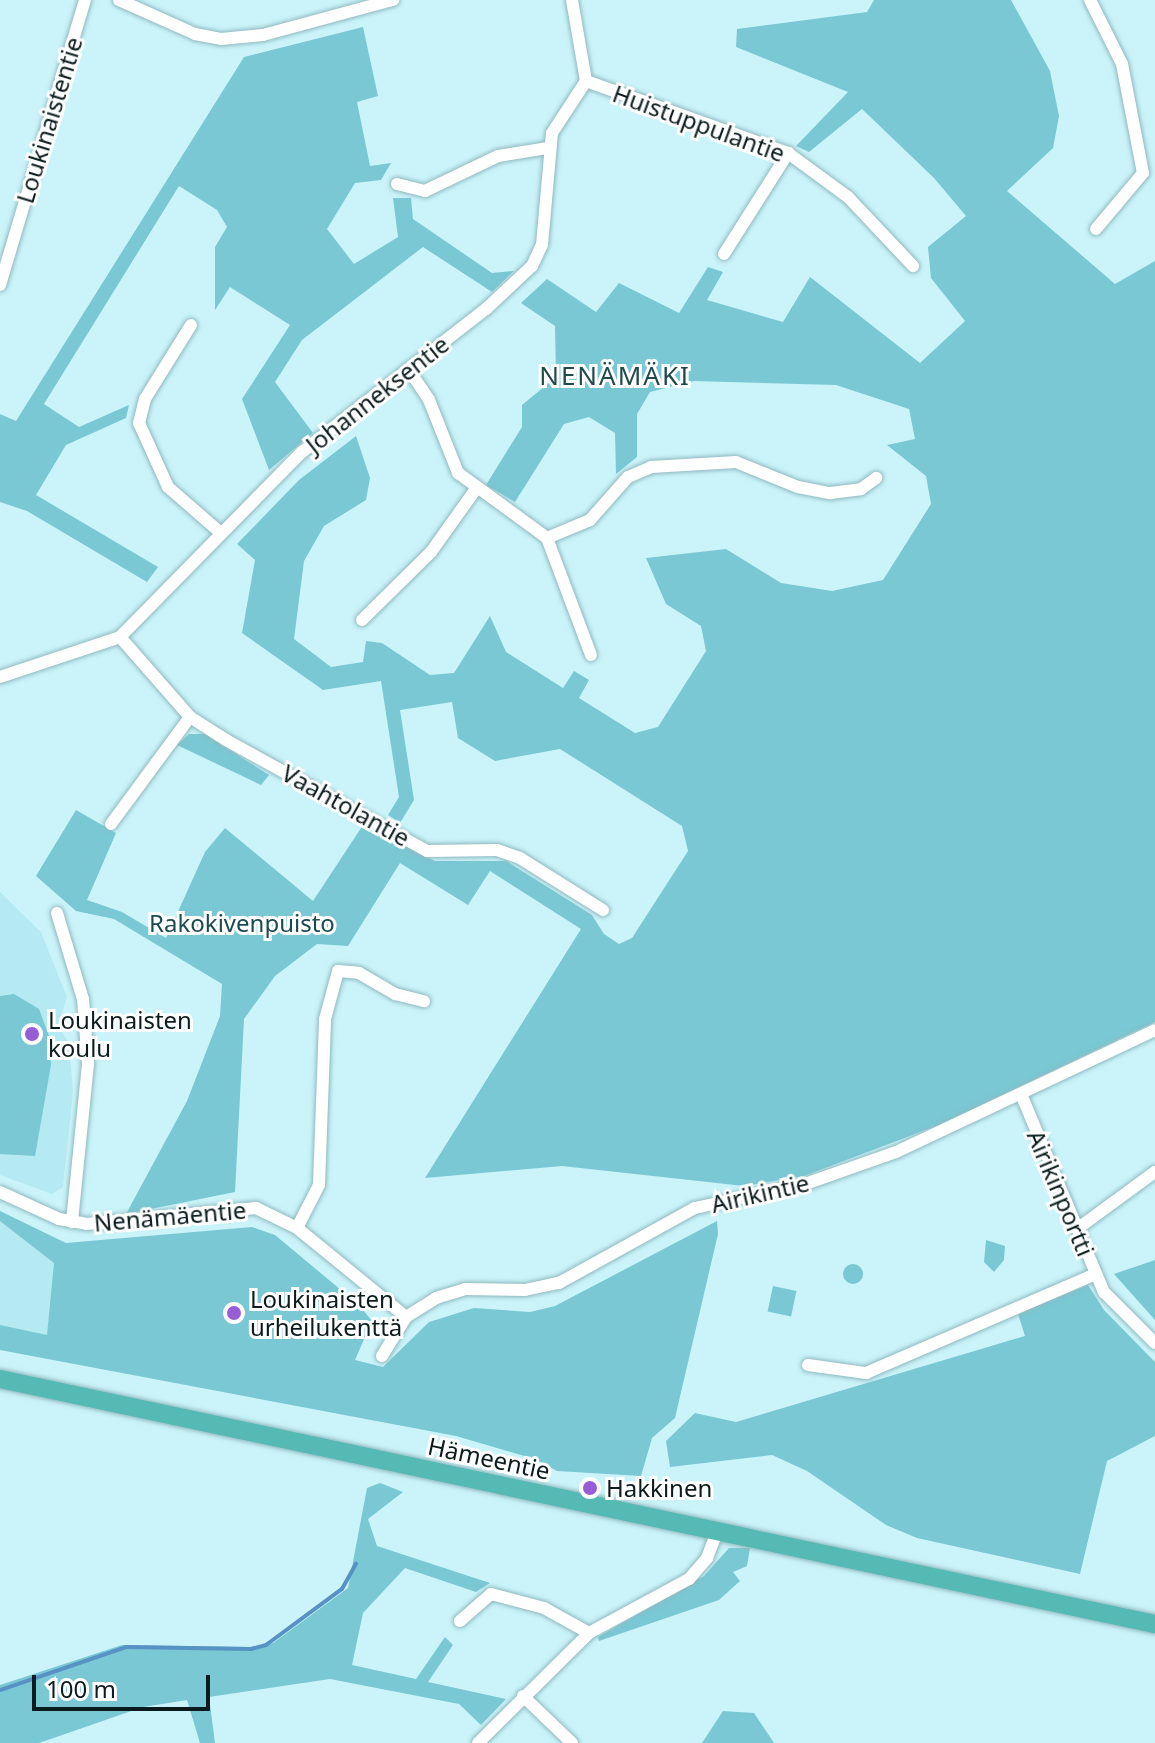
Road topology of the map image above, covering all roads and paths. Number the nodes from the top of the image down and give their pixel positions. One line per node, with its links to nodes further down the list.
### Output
1 (85, 0): 15 (street, Loukinaistentie)
2 (119, 0): 6 (street)
3 (393, 0): 6 (street)
4 (572, 0): 7 (street)
5 (1090, 0): 10 (street)
6 (138, 3)
7 (586, 81): 8 (street, Johanneksentie); 9 (street, Huistuppulantie)
8 (548, 148): 11 (street); 17 (street, Johanneksentie)
9 (788, 153): 13 (street); 14 (street, Huistuppulantie)
10 (1149, 172): 12 (street)
11 (397, 184)
12 (1096, 229)
13 (724, 254)
14 (913, 266)
15 (0, 285)
16 (191, 325): 20 (street)
17 (409, 370): 19 (street); 20 (street, Johanneksentie)
18 (876, 478): 21 (street)
19 (476, 489): 21 (street); 22 (street)
20 (221, 533): 23 (street, Johanneksentie)
21 (547, 538): 24 (street)
22 (362, 620)
23 (120, 637): 25 (street, Johanneksentie); 26 (street, Vaahtolantie)
24 (591, 655)
25 (0, 677)
26 (190, 717): 27 (street); 28 (street, Vaahtolantie)
27 (111, 824)
28 (603, 910)
29 (57, 913): 35 (street)
30 (424, 1001): 36 (street)
31 (1155, 1030): 32 (street, Airikintie)
32 (1021, 1094): 37 (street, Airikinportti); 39 (street, Airikintie)
33 (1155, 1172): 37 (street)
34 (0, 1192): 35 (street, Nenämäentie)
35 (72, 1222): 36 (street, Nenämäentie)
36 (297, 1228): 39 (street, Nenämäentie)
37 (1077, 1229): 38 (street, Airikinportti)
38 (1096, 1274): 40 (street, Airikinportti); 42 (street)
39 (406, 1317): 41 (street, Airikintie)
40 (1155, 1343)
41 (382, 1356)
42 (808, 1365)
43 (0, 1379): 44 (highway, Hämeentie)
44 (718, 1530): 46 (highway, Hämeentie); 47 (street)
45 (460, 1621): 47 (street)
46 (1155, 1624)
47 (589, 1633): 48 (street)
48 (523, 1696): 49 (street); 50 (street)
49 (478, 1743)
50 (572, 1743)

